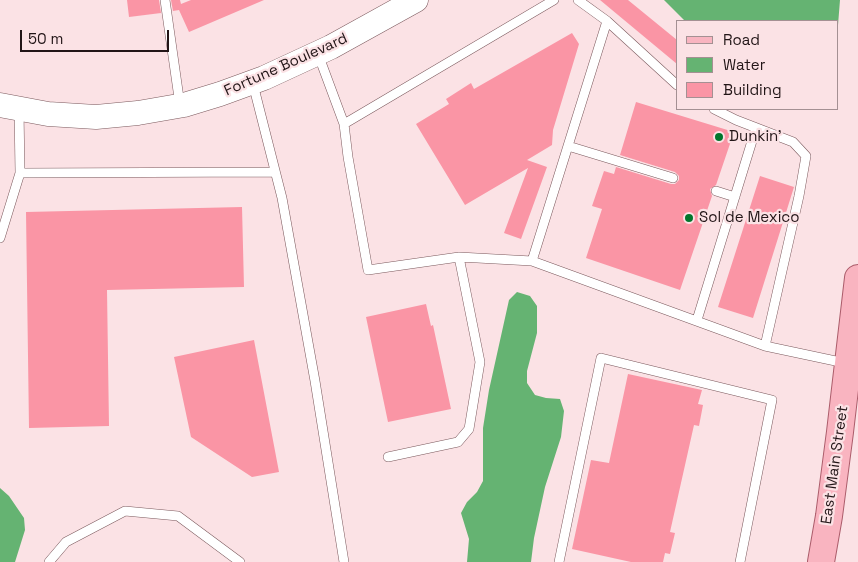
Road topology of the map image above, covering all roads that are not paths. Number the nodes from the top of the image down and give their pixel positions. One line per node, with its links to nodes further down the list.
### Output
1 (165, 0): 9 (lane)
2 (416, 0): 6 (main road, Fortune Boulevard)
3 (554, 0): 12 (lane)
4 (578, 0): 5 (lane)
5 (607, 21): 8 (lane); 14 (lane)
6 (318, 54): 7 (main road, Fortune Boulevard); 12 (lane)
7 (253, 82): 9 (main road, Fortune Boulevard); 15 (lane)
8 (676, 84)
9 (180, 105): 10 (main road, Fortune Boulevard)
10 (9, 107): 16 (lane)
11 (716, 110): 13 (lane)
12 (344, 124): 21 (lane)
13 (756, 128): 19 (lane); 25 (lane)
14 (568, 146): 17 (lane); 22 (lane)
15 (275, 172): 16 (lane); 30 (lane)
16 (20, 173): 20 (lane)
17 (673, 178)
18 (716, 192): 19 (lane)
19 (735, 197): 24 (lane)
20 (0, 238)
21 (459, 257): 22 (lane); 27 (lane)
22 (532, 261): 24 (lane)
23 (858, 278): 26 (main road, East Main Street)
24 (697, 320): 25 (lane)
25 (765, 346): 26 (lane)
26 (853, 364): 33 (main road, East Main Street)
27 (388, 457)
28 (49, 562): 29 (lane)
29 (240, 562)
30 (344, 562)
31 (559, 562): 32 (lane)
32 (740, 562)
33 (821, 562)

